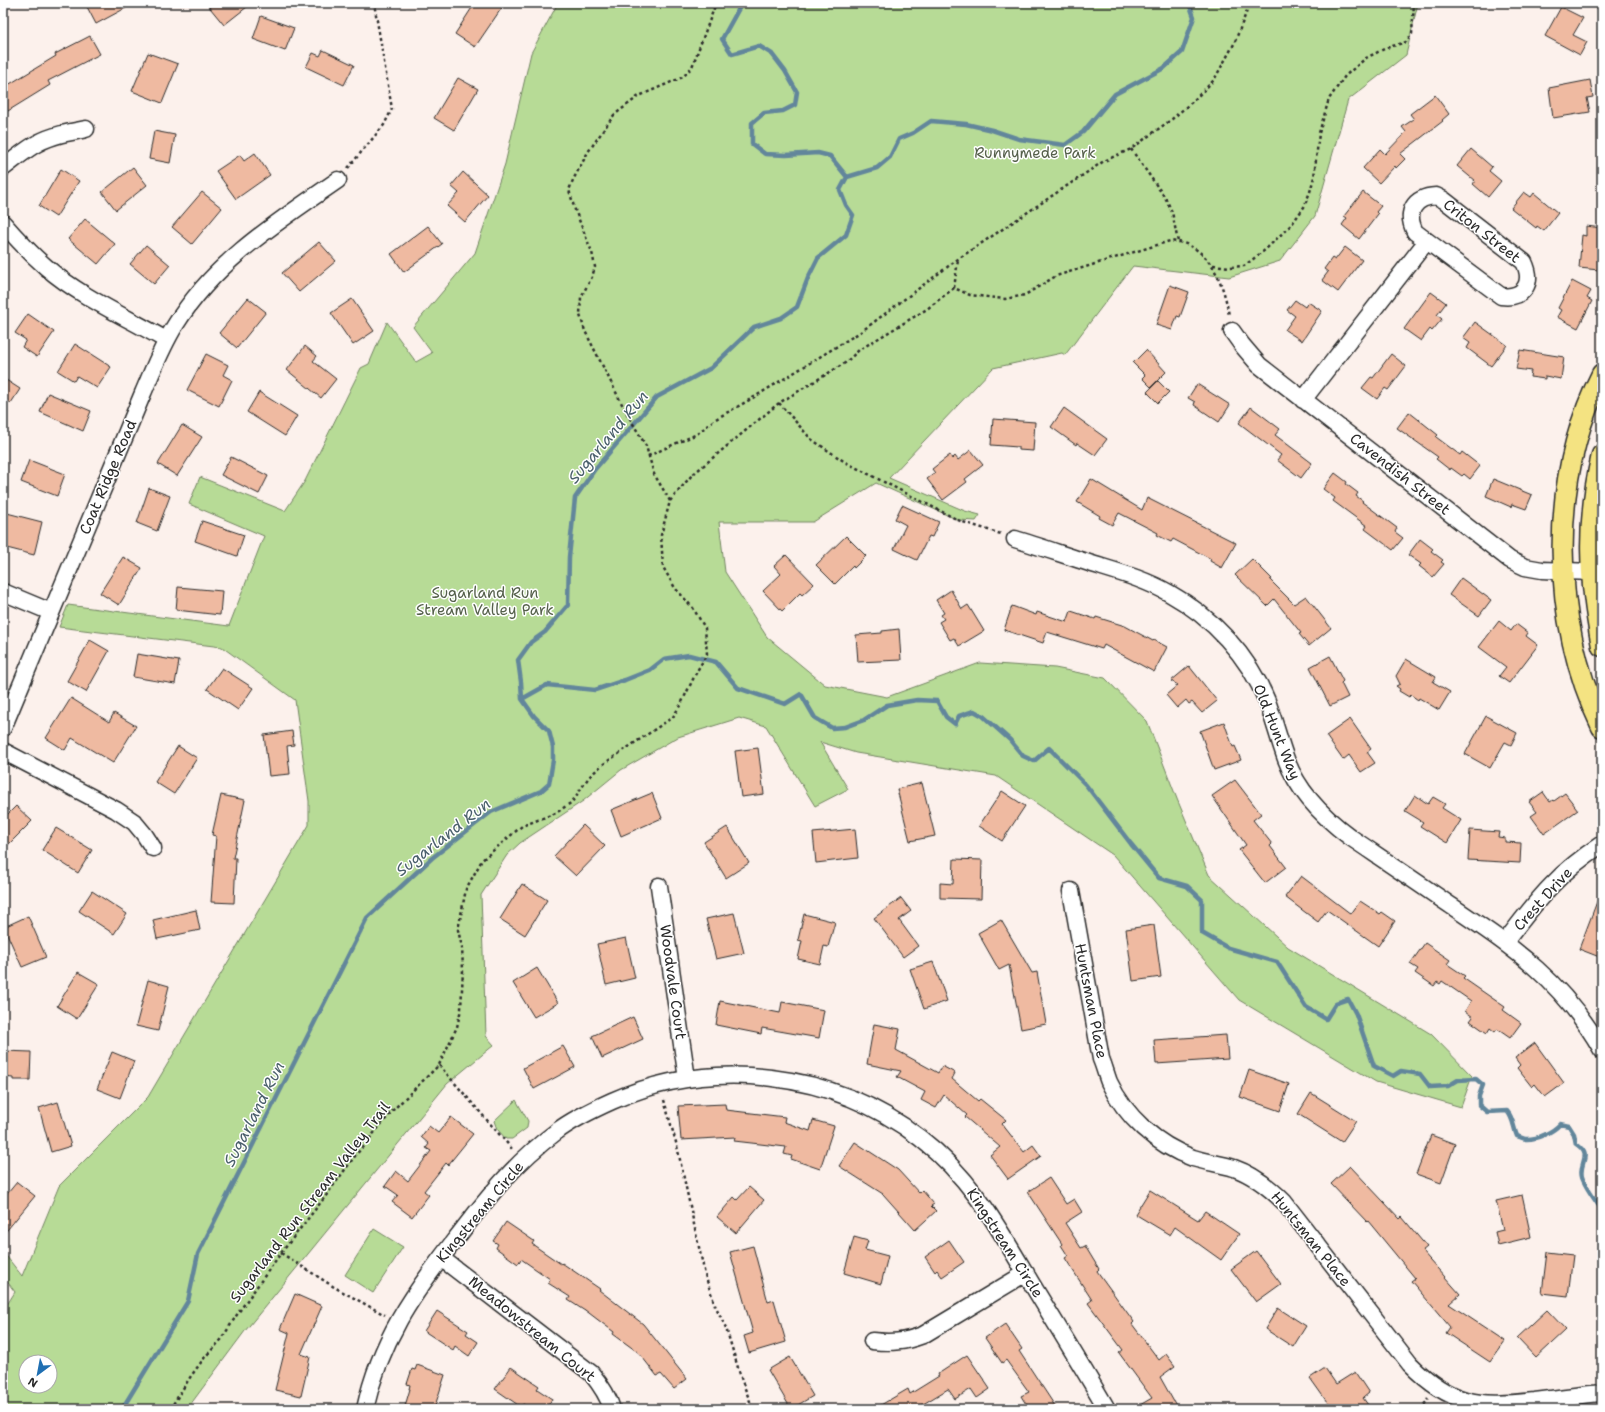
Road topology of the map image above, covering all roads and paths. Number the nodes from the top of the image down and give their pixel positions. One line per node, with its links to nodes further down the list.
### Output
1 (374, 3): 8 (path)
2 (716, 3): 20 (path)
3 (1250, 3): 6 (path)
4 (1414, 3): 13 (path)
5 (86, 129): 7 (street)
6 (1131, 148): 10 (path); 12 (path)
7 (3, 168)
8 (338, 180): 16 (street, Coat Ridge Road)
9 (3, 223): 16 (street)
10 (1178, 242): 13 (path); 14 (path)
11 (1426, 242): 11 (street, Criton Street); 18 (street)
12 (958, 259): 14 (path); 20 (path)
13 (1213, 265): 15 (path)
14 (954, 288): 19 (path)
15 (1232, 331): 18 (street, Cavendish Street)
16 (166, 340): 27 (street, Coat Ridge Road)
17 (1602, 374): 24 (main road)
18 (1303, 400): 24 (street, Cavendish Street)
19 (779, 403): 22 (path); 23 (path)
20 (648, 456): 22 (path)
21 (1602, 456): 25 (main road)
22 (670, 501): 38 (path, Sugarland Run Stream Valley Trail)
23 (1015, 539): 36 (street, Old Hunt Way)
24 (1563, 571): 25 (street, Cavendish Street); 29 (main road)
25 (1591, 572): 28 (main road)
26 (3, 592): 27 (street)
27 (51, 612): 30 (street, Coat Ridge Road)
28 (1602, 646)
29 (1602, 727)
30 (3, 728)
31 (3, 751): 33 (street)
32 (1602, 844): 36 (street, Crest Drive)
33 (152, 848)
34 (659, 886): 39 (street, Woodvale Court)
35 (1070, 891): 47 (street, Huntsman Place)
36 (1505, 942): 37 (street, Old Hunt Way)
37 (1602, 1050)
38 (439, 1065): 41 (path); 42 (path, Sugarland Run Stream Valley Trail)
39 (688, 1079): 40 (street, Kingstream Circle); 44 (street, Kingstream Circle)
40 (659, 1084): 41 (street, Kingstream Circle); 51 (path)
41 (522, 1160): 43 (street, Kingstream Circle)
42 (281, 1253): 45 (path); 48 (path, Sugarland Run Stream Valley Trail)
43 (441, 1258): 45 (street, Kingstream Circle); 50 (street, Meadowstream Court)
44 (1026, 1273): 46 (street); 52 (street, Kingstream Circle)
45 (397, 1322): 49 (street, Kingstream Circle)
46 (872, 1340)
47 (1602, 1393)
48 (170, 1409)
49 (365, 1409)
50 (612, 1409)
51 (753, 1409)
52 (1108, 1409)

